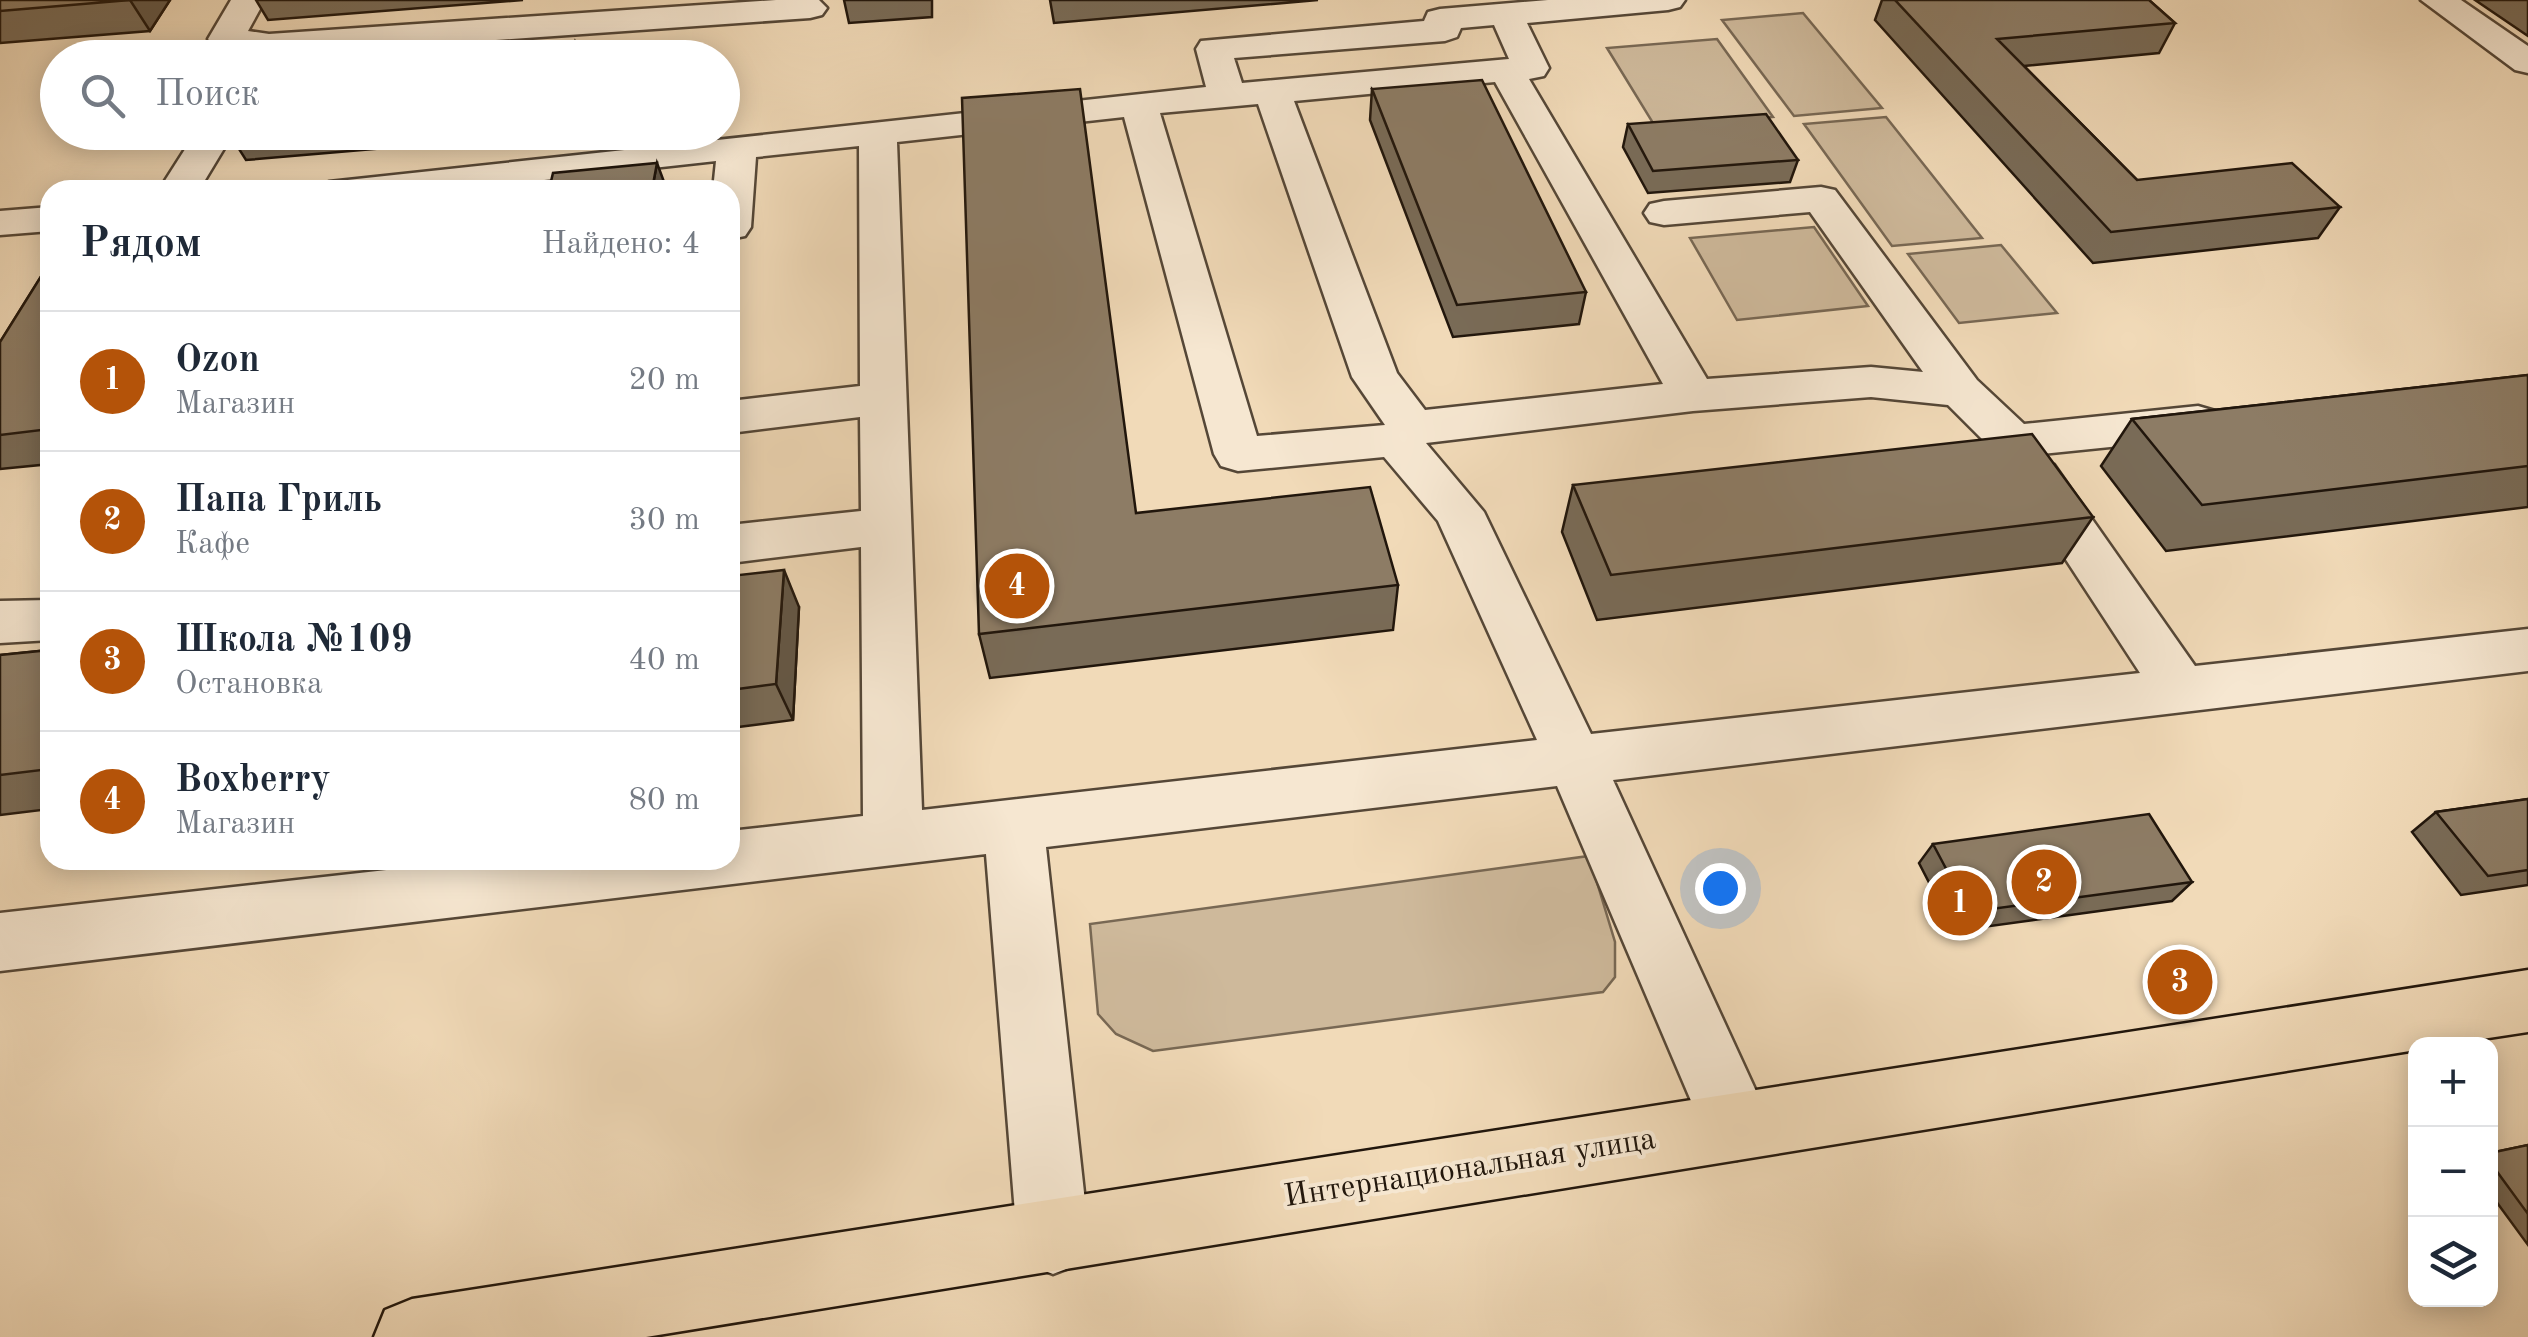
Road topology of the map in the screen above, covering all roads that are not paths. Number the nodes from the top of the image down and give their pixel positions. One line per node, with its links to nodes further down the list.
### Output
1 (248, 0): 6 (lane)
2 (1668, 0): 5 (lane)
3 (2438, 0): 8 (lane)
4 (810, 8): 7 (lane)
5 (1506, 14): 9 (lane); 11 (lane)
6 (232, 40)
7 (404, 40)
8 (2528, 62)
9 (1506, 70): 10 (lane); 25 (lane)
10 (1272, 92): 11 (lane); 29 (lane)
11 (1227, 96): 12 (lane)
12 (1139, 104): 13 (lane); 29 (lane)
13 (878, 132): 14 (lane); 26 (lane)
14 (740, 147)
15 (203, 150): 18 (lane)
16 (710, 150): 19 (lane)
17 (737, 150): 20 (lane)
18 (185, 180)
19 (435, 180)
20 (734, 180)
21 (1664, 212): 24 (lane)
22 (40, 220): 23 (lane)
23 (0, 223)
24 (1961, 390): 25 (lane); 30 (lane)
25 (1693, 396): 29 (lane)
26 (884, 399): 27 (lane); 31 (lane)
27 (740, 416)
28 (2246, 418): 30 (lane)
29 (1404, 434): 37 (lane)
30 (2013, 441): 36 (lane)
31 (886, 526): 32 (lane); 39 (lane)
32 (740, 543)
33 (40, 620): 34 (lane)
34 (0, 622)
35 (2528, 650): 36 (lane)
36 (2181, 690): 37 (lane)
37 (1575, 761): 38 (lane); 44 (lane)
38 (1014, 825): 39 (lane); 45 (lane)
39 (893, 840): 40 (lane)
40 (740, 857)
41 (628, 870): 42 (lane)
42 (0, 942)
43 (2528, 1001): 44 (main road, Интернациональная улица)
44 (1737, 1126): 45 (main road, Интернациональная улица)
45 (1053, 1238): 46 (main road, Интернациональная улица)
46 (412, 1337)

